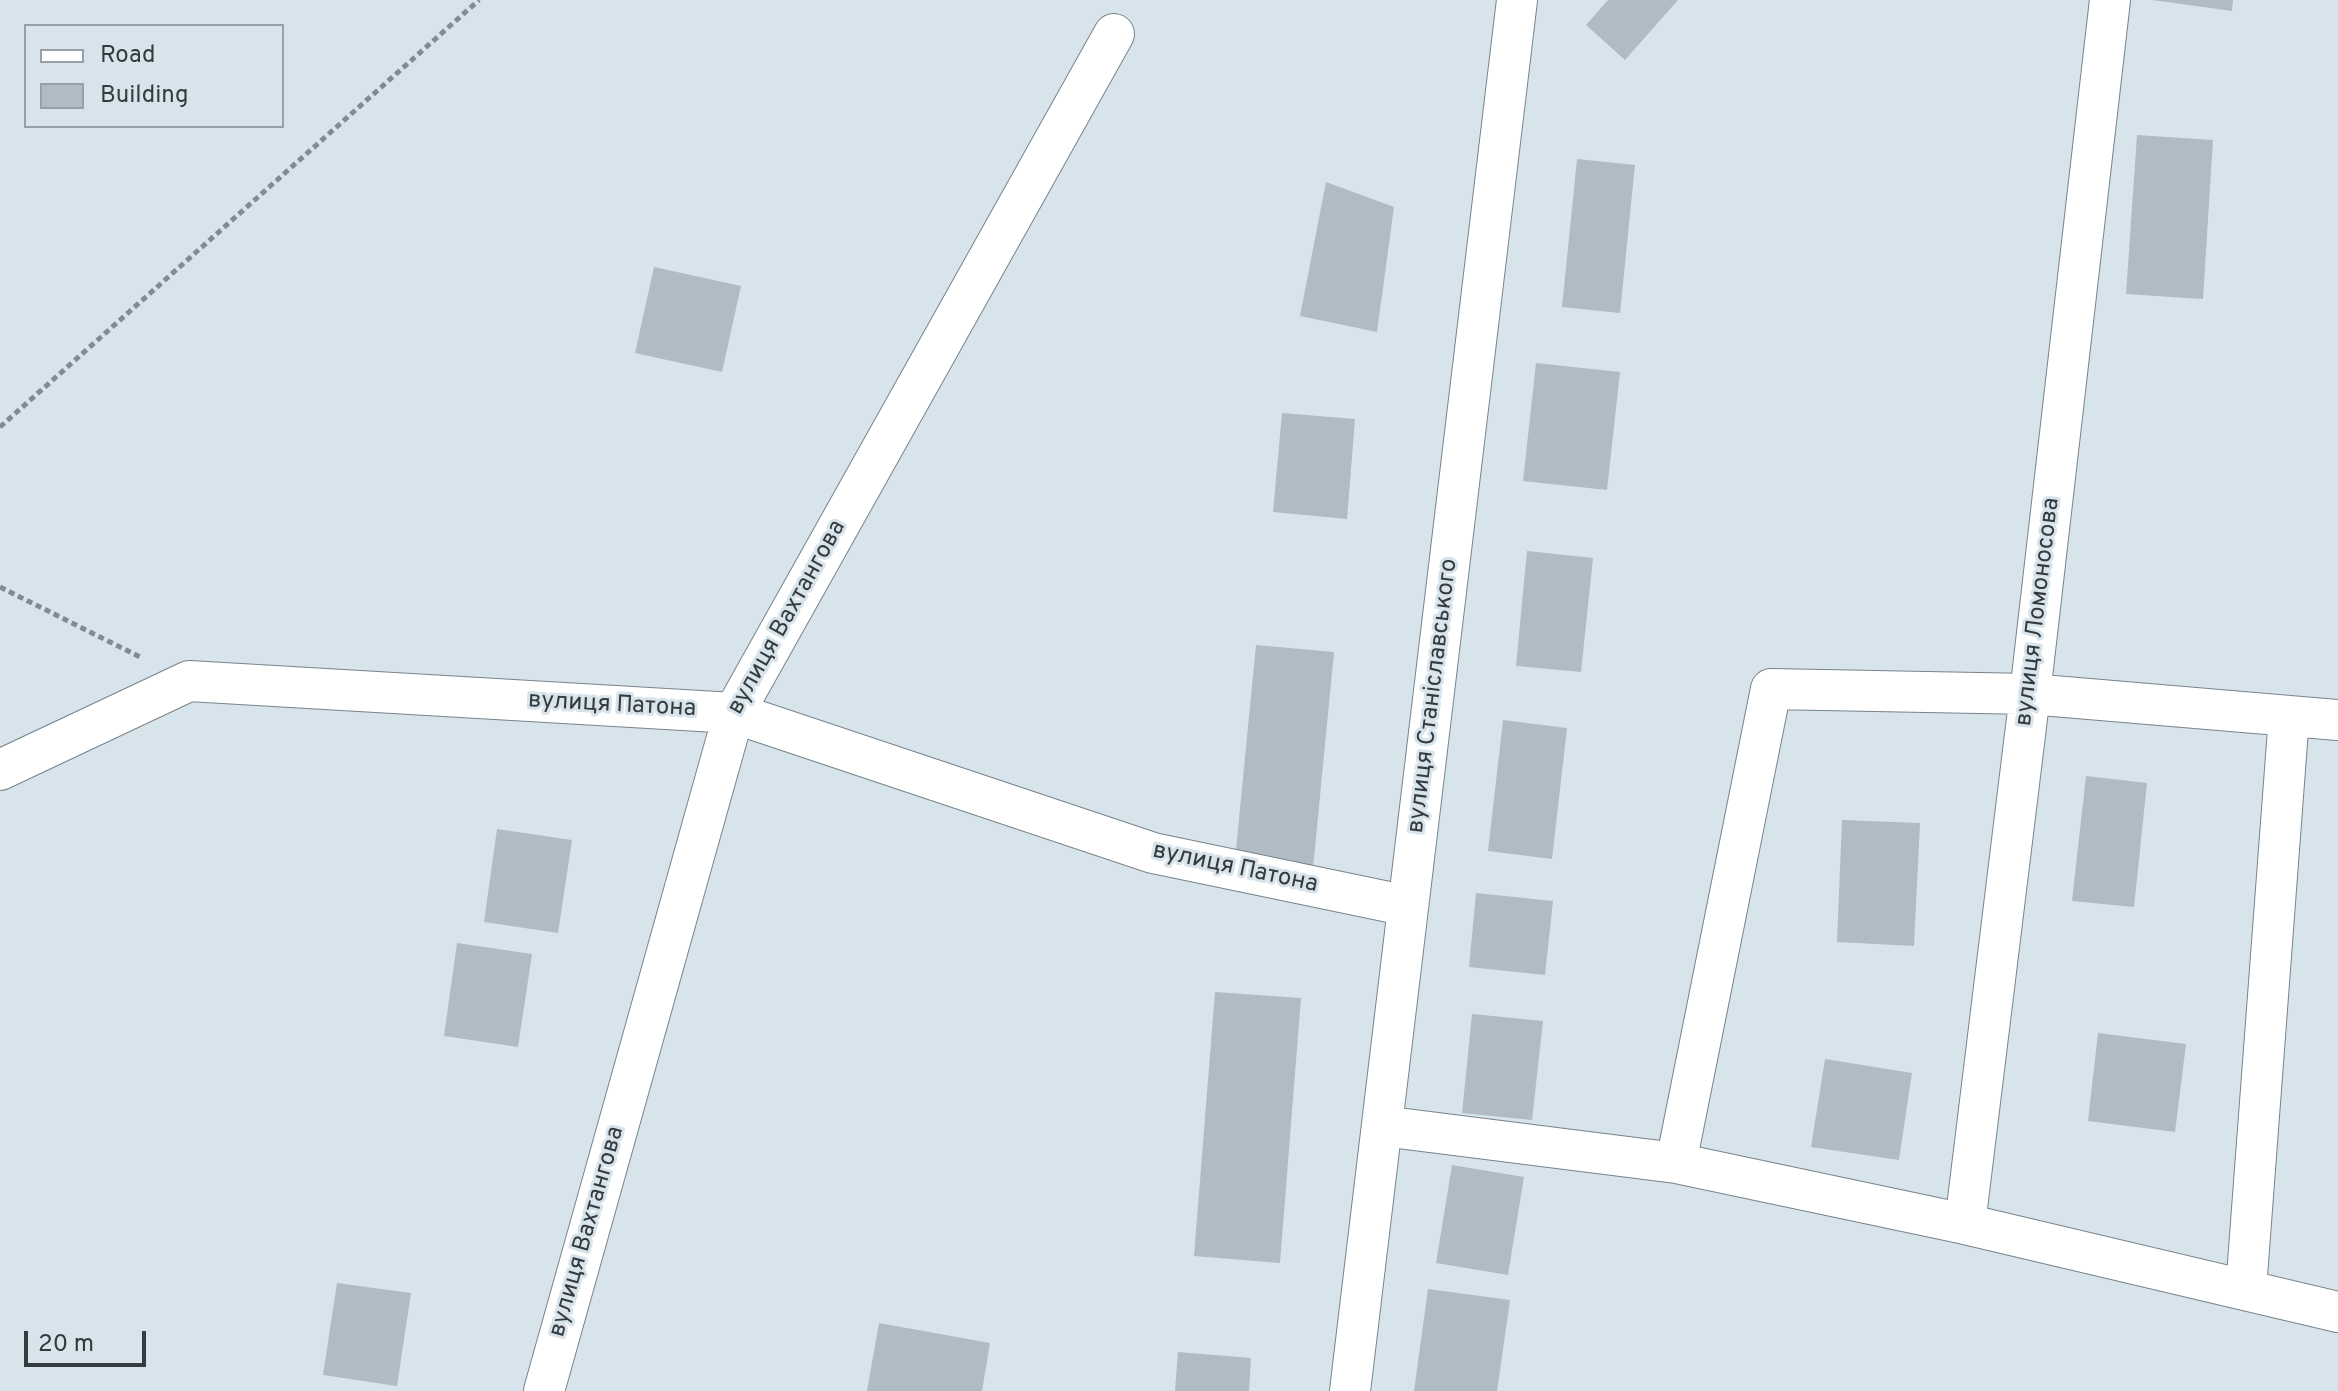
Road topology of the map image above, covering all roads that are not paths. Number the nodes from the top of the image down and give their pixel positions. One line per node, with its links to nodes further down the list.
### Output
1 (1517, 0): 9 (street, вулиця Станіславського)
2 (2110, 0): 4 (street, вулиця Ломоносова)
3 (1114, 34): 5 (street, вулиця Вахтангова)
4 (2030, 694): 6 (street); 11 (street); 12 (street, вулиця Ломоносова)
5 (734, 713): 8 (street, вулиця Патона); 9 (street, вулиця Патона); 15 (street, вулиця Вахтангова)
6 (2289, 716): 7 (street); 13 (street)
7 (2338, 720)
8 (0, 770)
9 (1408, 906): 10 (street, вулиця Станіславського)
10 (1382, 1126): 11 (street); 16 (street, вулиця Станіславського)
11 (1676, 1163): 12 (street)
12 (1965, 1224): 13 (street)
13 (2246, 1289): 14 (street)
14 (2338, 1312)
15 (544, 1391)
16 (1350, 1391)

